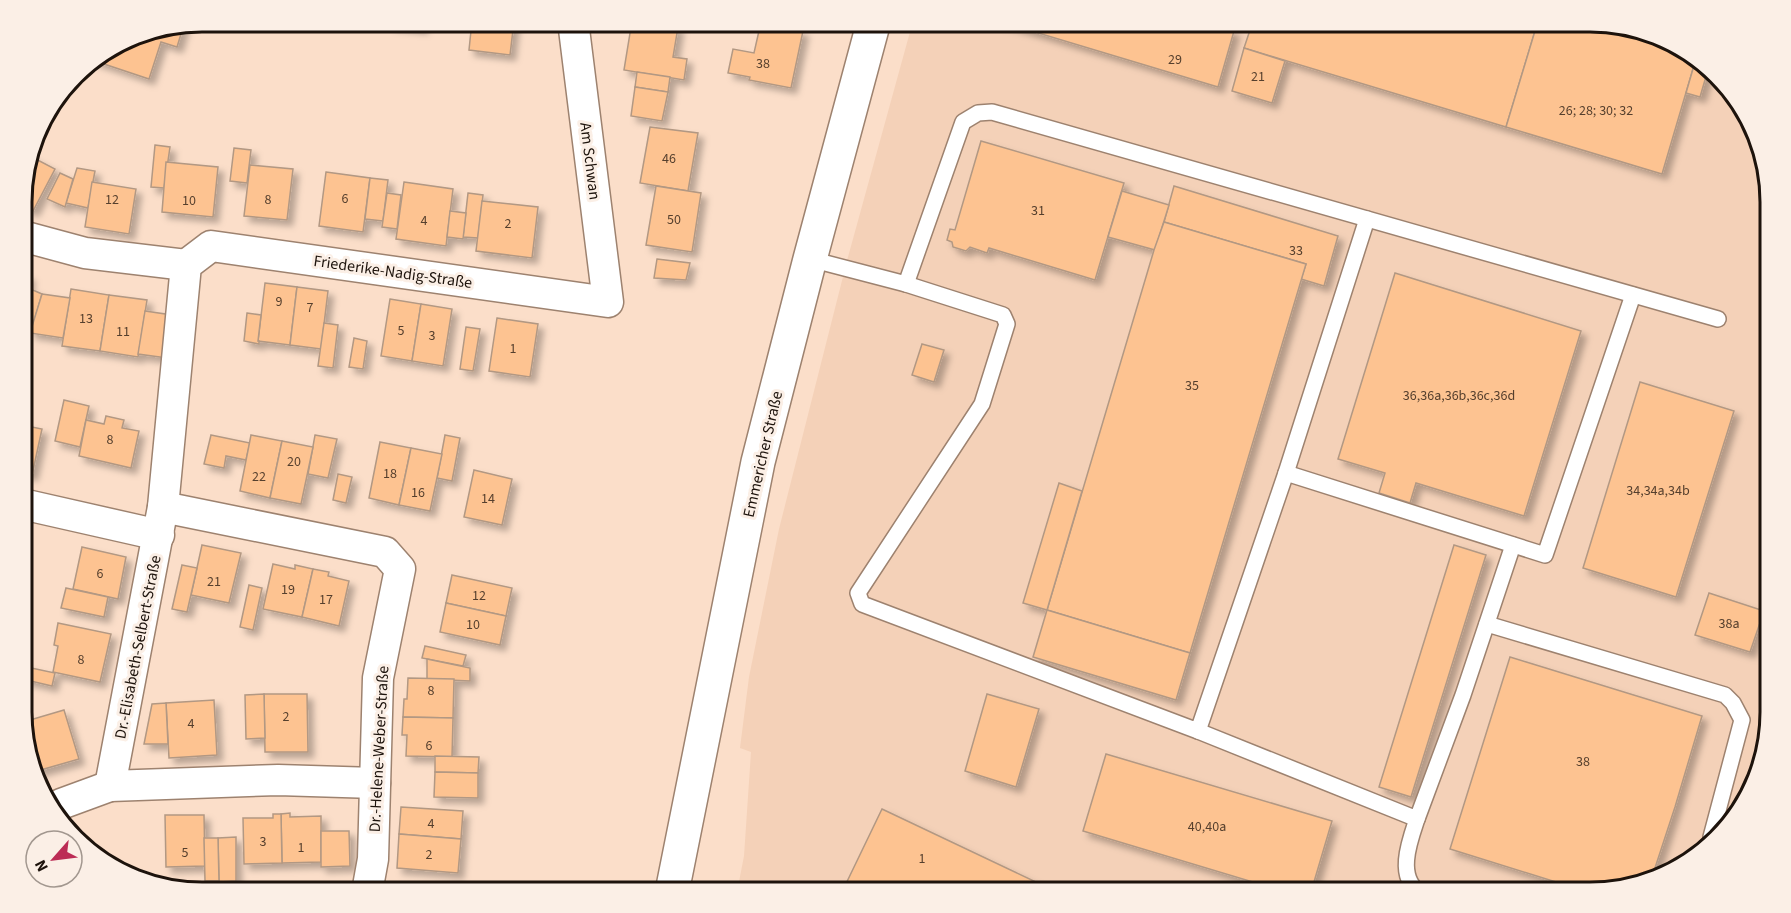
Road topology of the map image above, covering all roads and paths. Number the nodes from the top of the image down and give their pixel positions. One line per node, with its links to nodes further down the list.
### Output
1 (574, 32): 9 (street, Am Schwan)
2 (871, 32): 5 (main road, Emmericher Straße)
3 (1367, 219): 7 (lane); 8 (lane); 11 (lane)
4 (32, 239): 6 (street)
5 (810, 259): 7 (lane); 24 (main road, Emmericher Straße)
6 (186, 265): 9 (street, Friederike-Nadig-Straße); 13 (street)
7 (906, 284): 16 (lane)
8 (1633, 295): 10 (lane); 14 (lane)
9 (608, 302)
10 (1718, 319)
11 (1286, 473): 14 (lane); 16 (lane)
12 (32, 505): 13 (street)
13 (161, 521): 17 (street, Dr.-Helene-Weber-Straße); 18 (street, Dr.-Elisabeth-Selbert-Straße)
14 (1513, 545): 15 (lane)
15 (1486, 624): 20 (lane); 21 (lane)
16 (1198, 731): 20 (lane)
17 (375, 783): 18 (street); 23 (street, Dr.-Helene-Weber-Straße)
18 (110, 786): 19 (street)
19 (60, 805)
20 (1417, 819): 22 (lane)
21 (1714, 827)
22 (1410, 881)
23 (369, 882)
24 (674, 882)

